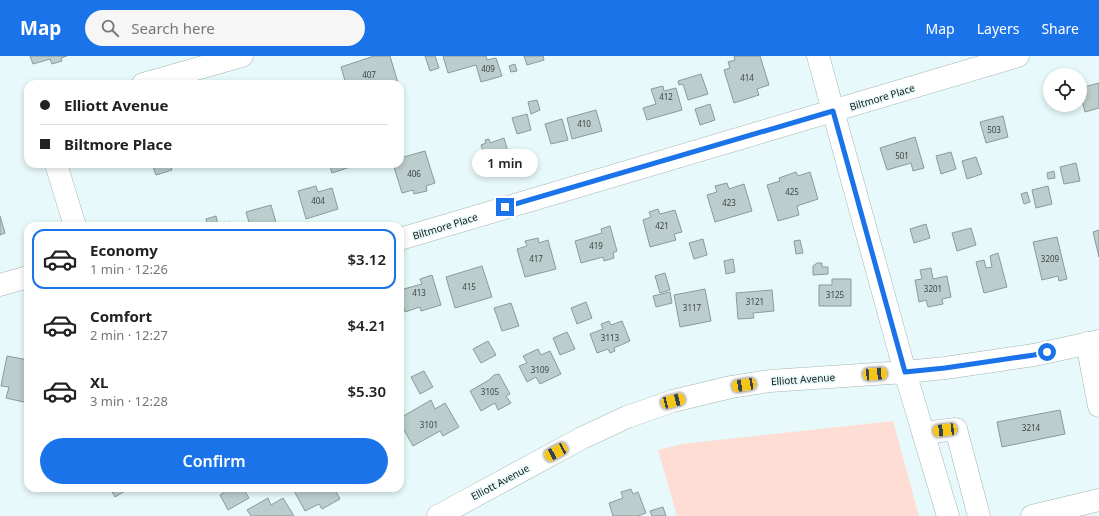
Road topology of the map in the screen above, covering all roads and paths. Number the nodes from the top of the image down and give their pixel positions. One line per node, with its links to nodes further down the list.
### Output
1 (242, 56): 4 (street)
2 (818, 56): 5 (street)
3 (1018, 56): 5 (street, Biltmore Place)
4 (158, 80)
5 (833, 111): 8 (street, Biltmore Place); 12 (street)
6 (57, 168): 7 (street)
7 (74, 222)
8 (404, 238)
9 (24, 278): 10 (street)
10 (0, 285)
11 (1093, 342): 12 (street, Elliott Avenue); 13 (street)
12 (905, 372): 14 (street); 16 (street, Elliott Avenue)
13 (1099, 406)
14 (923, 433): 17 (street); 18 (street)
15 (1099, 500): 19 (street)
16 (438, 516)
17 (948, 516)
18 (979, 516)
19 (1032, 516)

